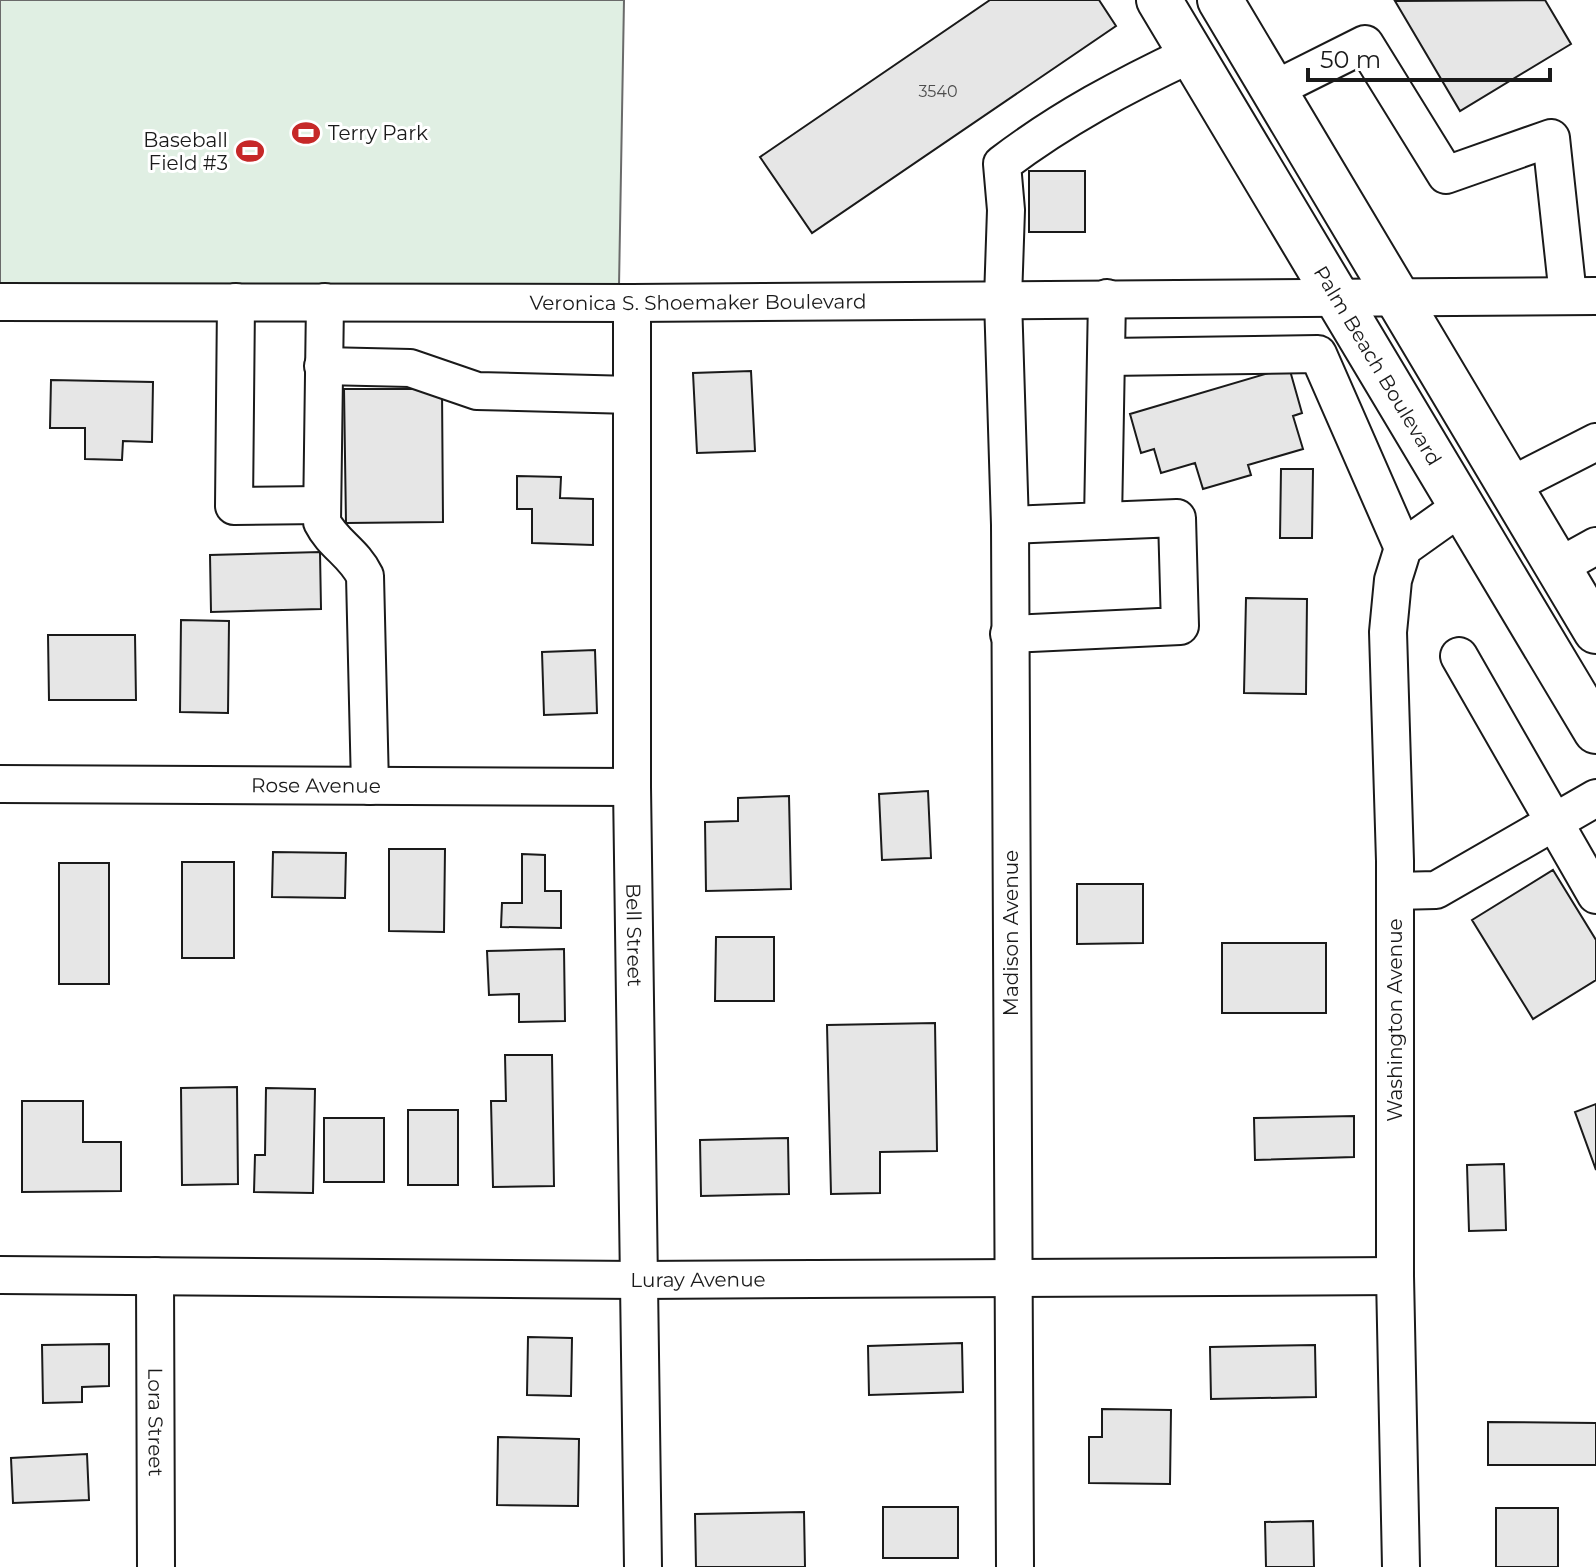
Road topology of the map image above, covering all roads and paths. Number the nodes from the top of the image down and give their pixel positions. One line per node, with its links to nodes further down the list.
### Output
1 (1159, 0): 3 (main road, Palm Beach Boulevard)
2 (1220, 0): 4 (main road)
3 (1191, 54): 5 (main road, Palm Beach Boulevard); 9 (street, Madison Avenue)
4 (1273, 90): 6 (main road); 7 (street)
5 (1335, 295): 6 (street, Veronica S. Shoemaker Boulevard); 8 (street, Veronica S. Shoemaker Boulevard); 20 (main road, Palm Beach Boulevard)
6 (1396, 296): 7 (street, Veronica S. Shoemaker Boulevard); 18 (main road)
7 (1582, 296)
8 (1107, 298): 9 (street, Veronica S. Shoemaker Boulevard); 14 (street)
9 (1003, 299): 13 (street, Veronica S. Shoemaker Boulevard); 22 (street, Madison Avenue)
10 (0, 302): 11 (street, Veronica S. Shoemaker Boulevard)
11 (236, 302): 12 (street, Veronica S. Shoemaker Boulevard); 19 (street)
12 (325, 302): 13 (street, Veronica S. Shoemaker Boulevard); 15 (street)
13 (632, 303): 16 (street, Bell Street)
14 (1107, 357): 21 (street); 24 (street)
15 (323, 366): 16 (street); 19 (street)
16 (632, 395): 32 (street, Bell Street)
17 (1596, 442): 18 (street)
18 (1510, 486): 25 (main road)
19 (321, 505): 31 (street)
20 (1462, 506): 24 (street); 29 (main road, Palm Beach Boulevard)
21 (1103, 521): 22 (street); 27 (street)
22 (1010, 525): 27 (street, Madison Avenue)
23 (1596, 546): 25 (street)
24 (1403, 548): 35 (street, Washington Avenue)
25 (1558, 567): 26 (main road)
26 (1596, 631)
27 (1009, 634): 40 (street, Madison Avenue)
28 (1459, 656): 34 (street)
29 (1596, 731)
30 (0, 784): 31 (street, Rose Avenue)
31 (370, 786): 32 (street, Rose Avenue)
32 (632, 787): 41 (street, Bell Street)
33 (1596, 798): 34 (street)
34 (1554, 822): 35 (street); 36 (street)
35 (1395, 891): 39 (street, Washington Avenue)
36 (1596, 895)
37 (0, 1275): 38 (street, Luray Avenue)
38 (155, 1276): 41 (street, Luray Avenue); 42 (street, Lora Street)
39 (1395, 1276): 40 (street, Luray Avenue); 45 (street, Washington Avenue)
40 (1014, 1278): 41 (street, Luray Avenue); 44 (street, Madison Avenue)
41 (638, 1280): 43 (street, Bell Street)
42 (156, 1567)
43 (643, 1567)
44 (1015, 1567)
45 (1401, 1567)

